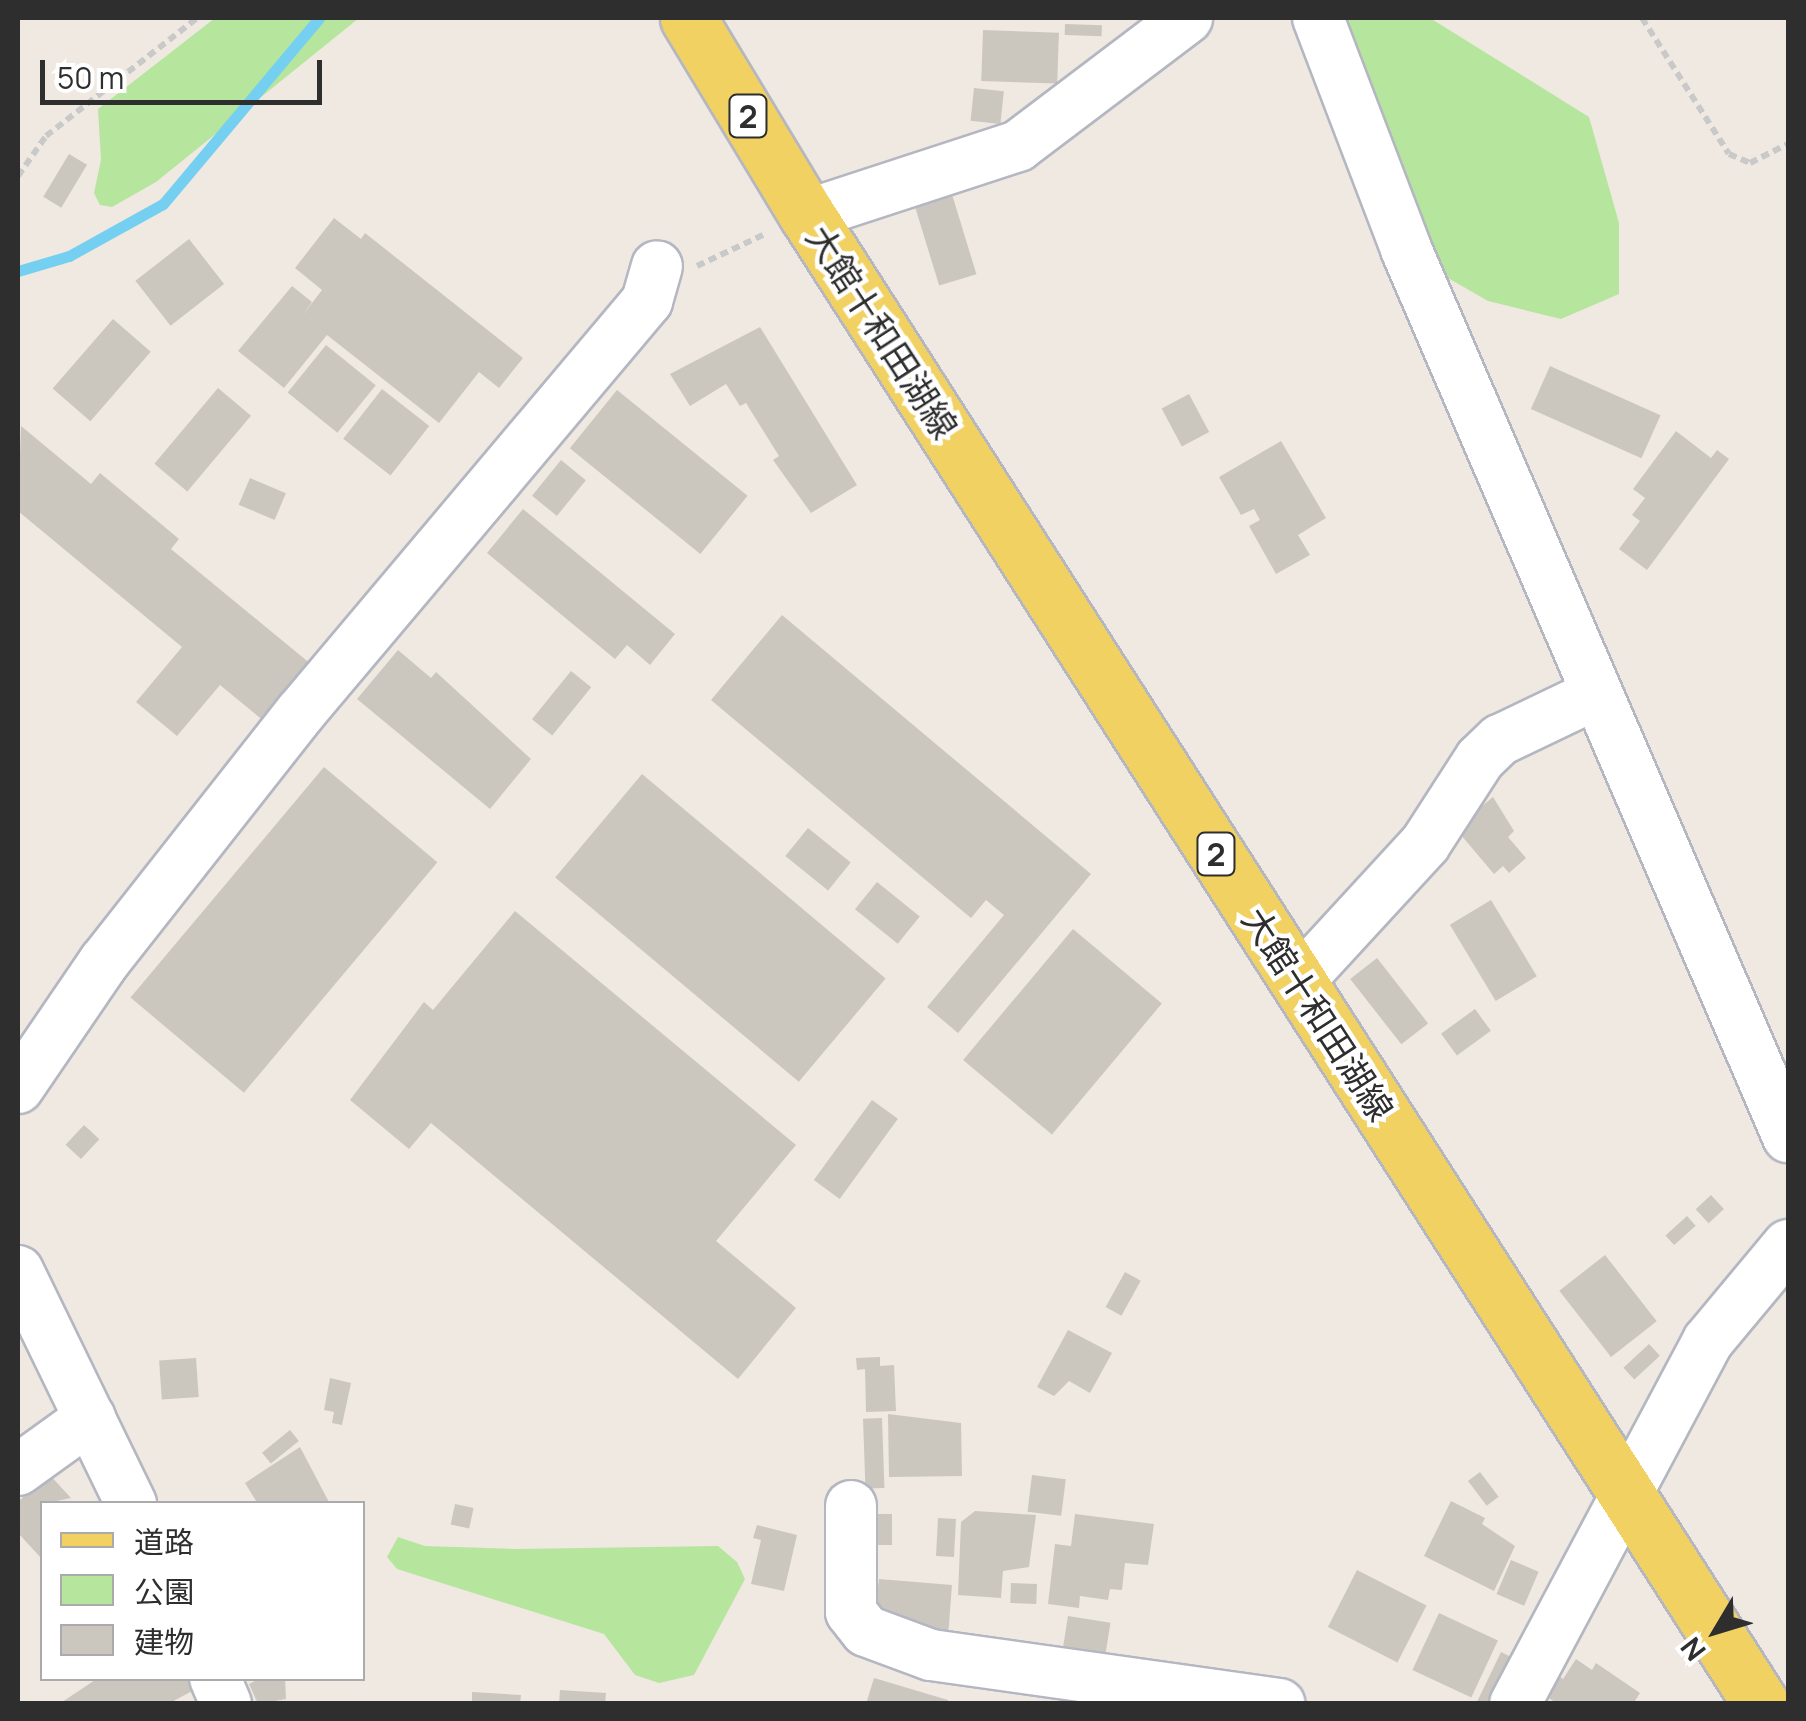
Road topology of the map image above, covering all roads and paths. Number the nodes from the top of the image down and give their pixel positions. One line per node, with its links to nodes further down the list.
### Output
1 (197, 18): 7 (path)
2 (688, 18): 8 (main road, 大館十和田湖線 / 2)
3 (1187, 18): 8 (street)
4 (1318, 18): 10 (street)
5 (1642, 18): 6 (path)
6 (1788, 144)
7 (18, 176)
8 (807, 215): 9 (path); 11 (main road, 大館十和田湖線 / 2)
9 (654, 276): 12 (street)
10 (1596, 694): 11 (street); 13 (street)
11 (1298, 982): 18 (main road, 大館十和田湖線 / 2)
12 (18, 1088)
13 (1788, 1137)
14 (1788, 1245): 18 (street)
15 (18, 1272): 16 (street)
16 (90, 1418): 17 (street); 19 (street)
17 (18, 1470)
18 (1624, 1494): 25 (street); 26 (main road, 大館十和田湖線 / 2)
19 (130, 1501)
20 (850, 1506): 22 (street)
21 (215, 1681): 23 (street)
22 (1083, 1689): 24 (street)
23 (226, 1704)
24 (1280, 1704)
25 (1515, 1704)
26 (1761, 1704)

